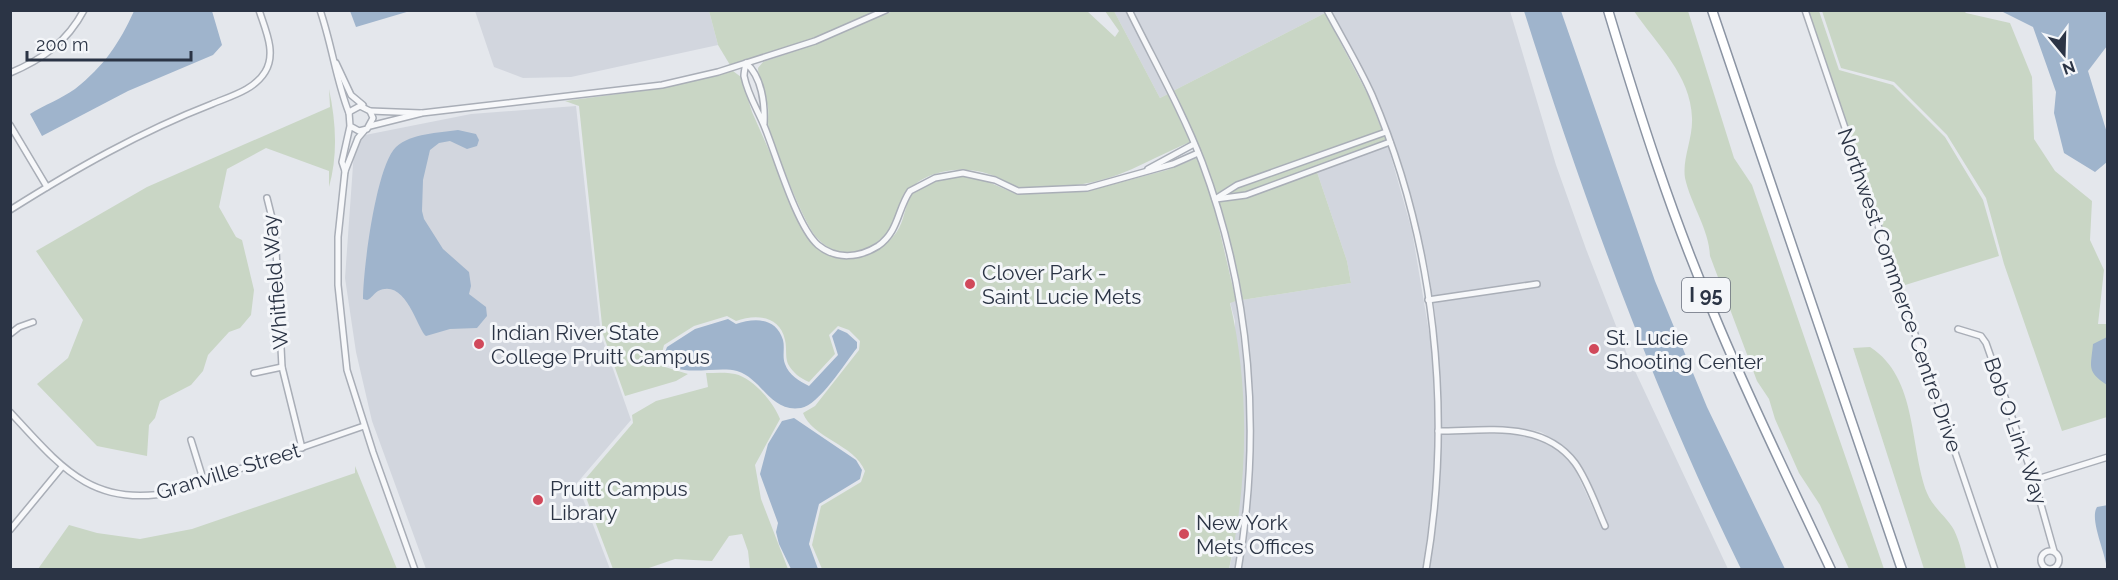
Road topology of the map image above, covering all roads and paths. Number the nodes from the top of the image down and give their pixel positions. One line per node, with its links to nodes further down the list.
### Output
1 (84, 10): 13 (street)
2 (259, 10): 12 (street)
3 (320, 10): 10 (street)
4 (886, 10): 11 (street)
5 (1129, 10): 26 (street)
6 (1327, 10): 24 (street)
7 (1608, 10): 56 (highway, I 95)
8 (1712, 10): 57 (highway)
9 (1805, 10): 58 (street, Northwest Commerce Centre Drive)
10 (335, 62): 15 (street); 18 (street)
11 (746, 63): 17 (street); 20 (street); 20 (street)
12 (267, 70): 14 (street); 30 (street)
13 (10, 73)
14 (274, 74)
15 (364, 106): 16 (street); 18 (street)
16 (370, 111): 17 (street); 22 (street)
17 (422, 113): 22 (street)
18 (349, 114): 21 (street)
19 (10, 124): 30 (street)
20 (764, 124): 29 (street)
21 (350, 126): 23 (street); 28 (street)
22 (370, 126): 23 (street)
23 (364, 130): 28 (street)
24 (1386, 132): 25 (street); 32 (street)
25 (1390, 142): 32 (street); 35 (street)
26 (1194, 144): 27 (street); 29 (street)
27 (1198, 153): 29 (street); 32 (street)
28 (345, 171): 42 (street)
29 (1144, 172)
30 (47, 187): 33 (street)
31 (267, 198): 39 (street, Whitfield Way)
32 (1215, 199): 54 (street)
33 (10, 210)
34 (1537, 284): 35 (street)
35 (1428, 300): 43 (street)
36 (33, 322): 38 (street)
37 (1958, 329): 48 (street, Bob O Link Way)
38 (10, 334)
39 (282, 366): 40 (street, Whitfield Way); 45 (street, Whitfield Way)
40 (254, 373)
41 (10, 412): 47 (street, Granville Street)
42 (364, 426): 45 (street, Granville Street); 53 (street)
43 (1438, 431): 50 (street); 55 (street)
44 (191, 440): 49 (street)
45 (302, 448): 49 (street, Granville Street)
46 (2108, 457): 48 (street)
47 (62, 467): 49 (street, Granville Street); 51 (street)
48 (2034, 480): 52 (street, Bob O Link Way)
49 (204, 482)
50 (1605, 526)
51 (10, 530)
52 (2054, 551)
53 (415, 570)
54 (1238, 570)
55 (1426, 570)
56 (1831, 570)
57 (1902, 570)
58 (1995, 570)

